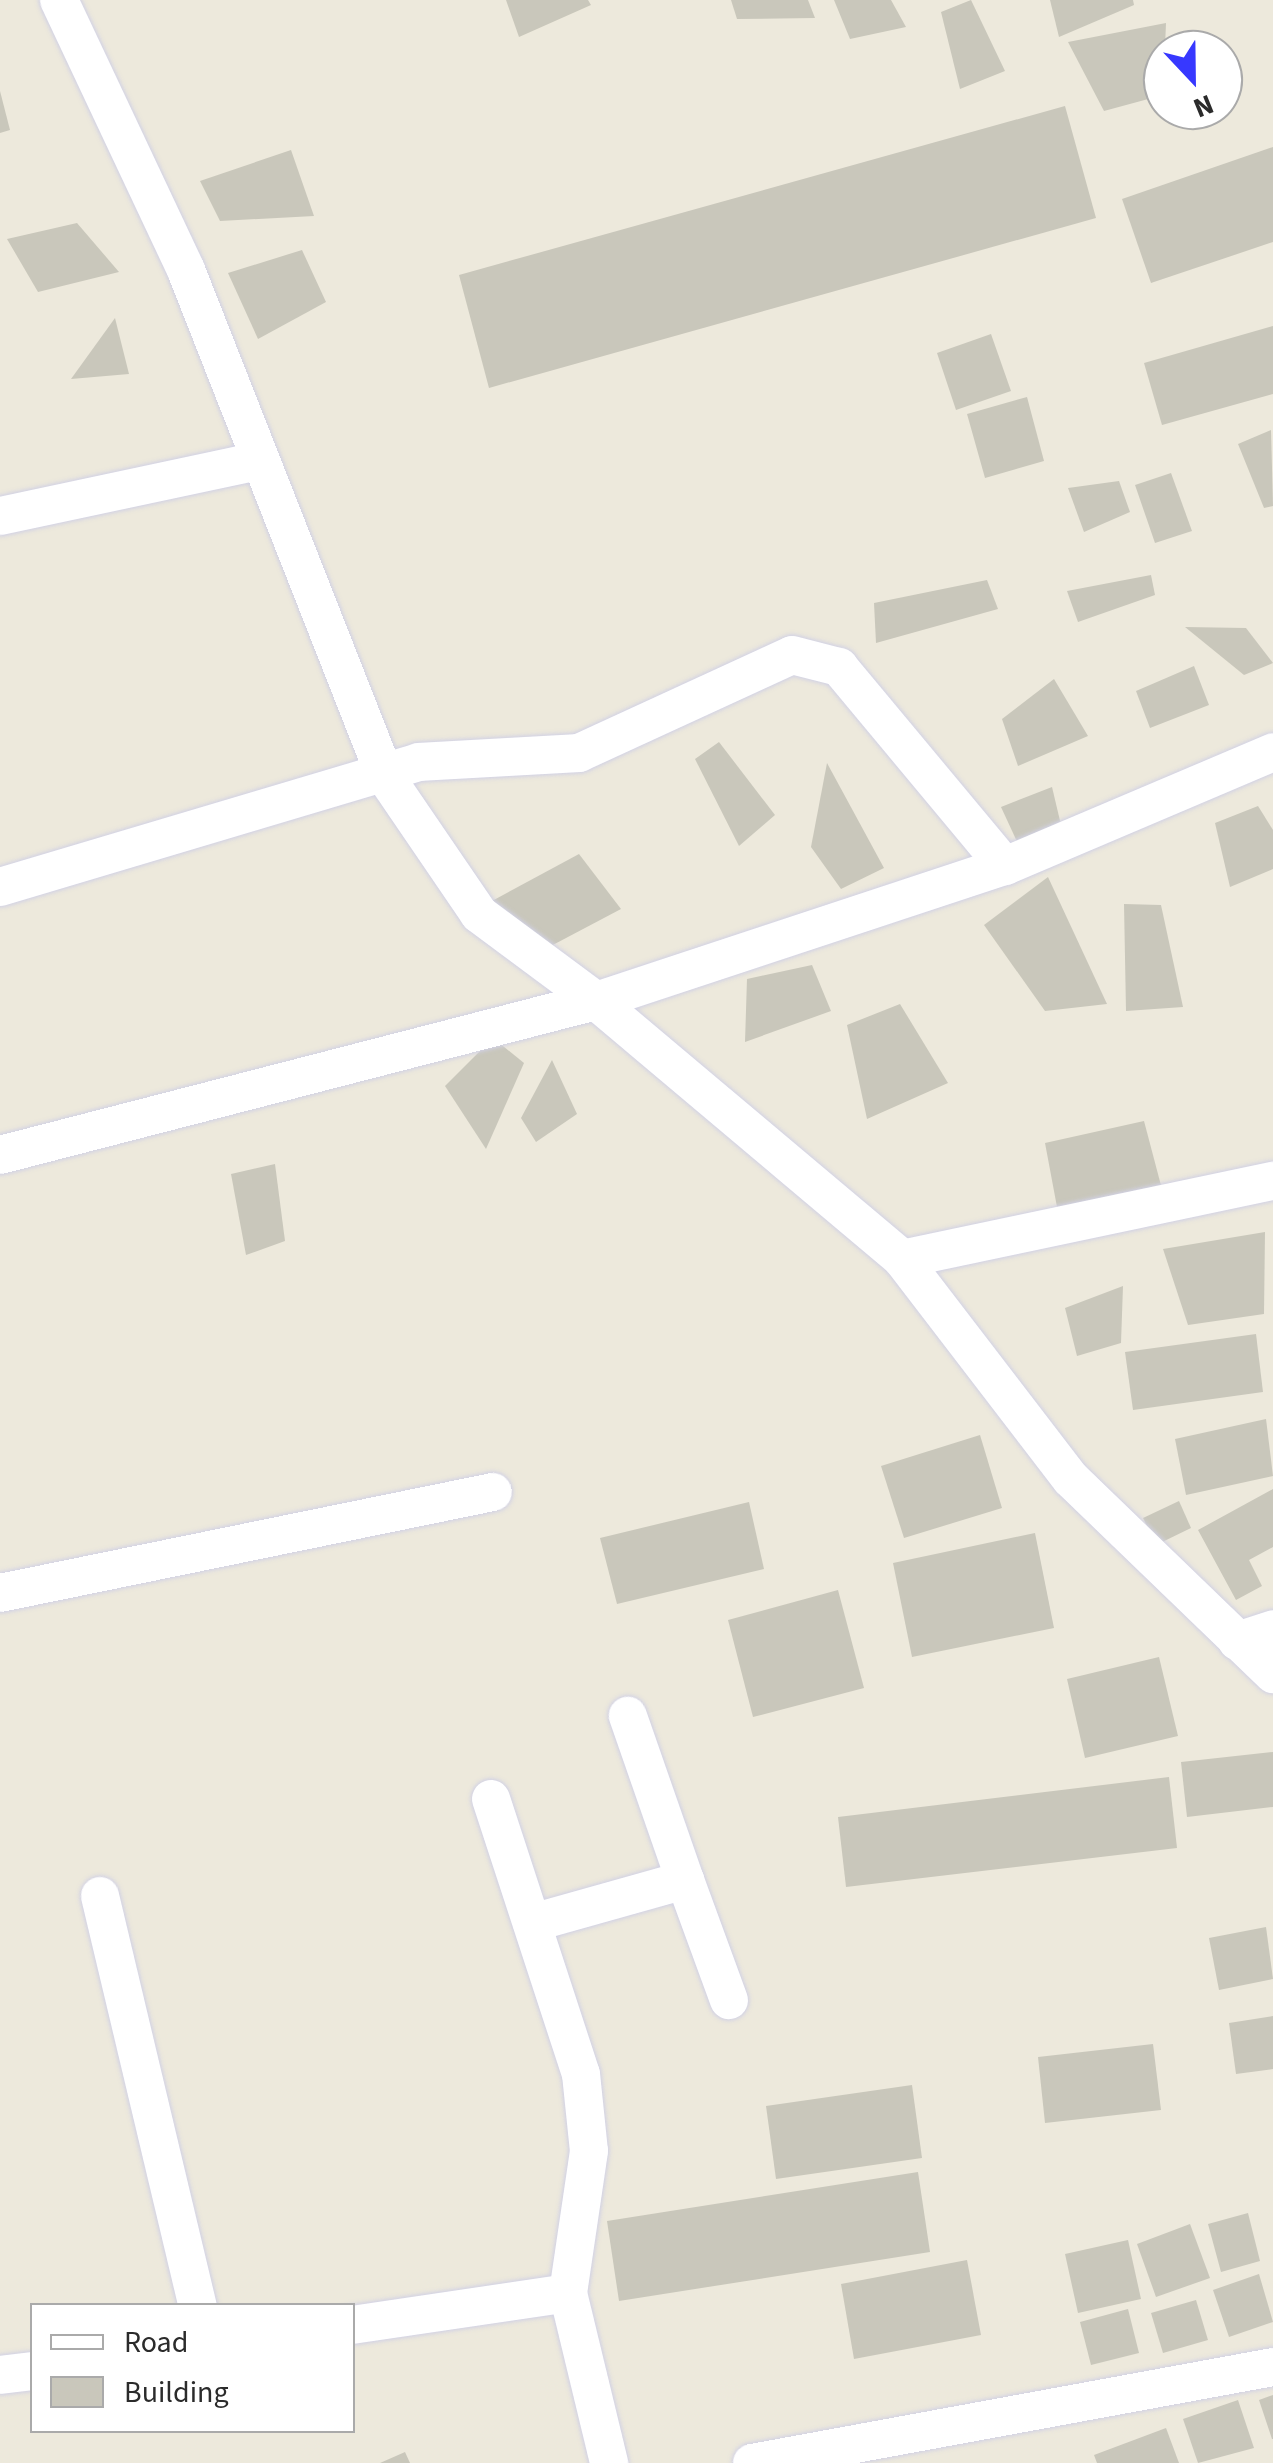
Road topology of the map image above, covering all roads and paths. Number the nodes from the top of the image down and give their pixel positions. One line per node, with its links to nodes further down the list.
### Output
1 (59, 0): 2 (street)
2 (258, 461): 3 (street); 5 (street)
3 (0, 516)
4 (1273, 752): 6 (street)
5 (385, 776): 6 (street); 7 (street); 8 (street)
6 (1005, 866): 8 (street)
7 (0, 887)
8 (596, 1001): 9 (street); 11 (street)
9 (0, 1155)
10 (1273, 1181): 11 (street)
11 (902, 1259): 15 (street)
12 (493, 1492): 13 (street)
13 (0, 1593)
14 (1273, 1629): 15 (street)
15 (1237, 1642): 16 (street)
16 (1273, 1674)
17 (628, 1716): 19 (street)
18 (491, 1799): 21 (street)
19 (686, 1880): 21 (street); 22 (street)
20 (100, 1896): 24 (street)
21 (532, 1922): 23 (street)
22 (730, 2000)
23 (568, 2293): 25 (street); 29 (street)
24 (197, 2303)
25 (355, 2325)
26 (1273, 2366): 30 (street)
27 (30, 2371): 28 (street)
28 (0, 2375)
29 (609, 2463)
30 (752, 2463)

